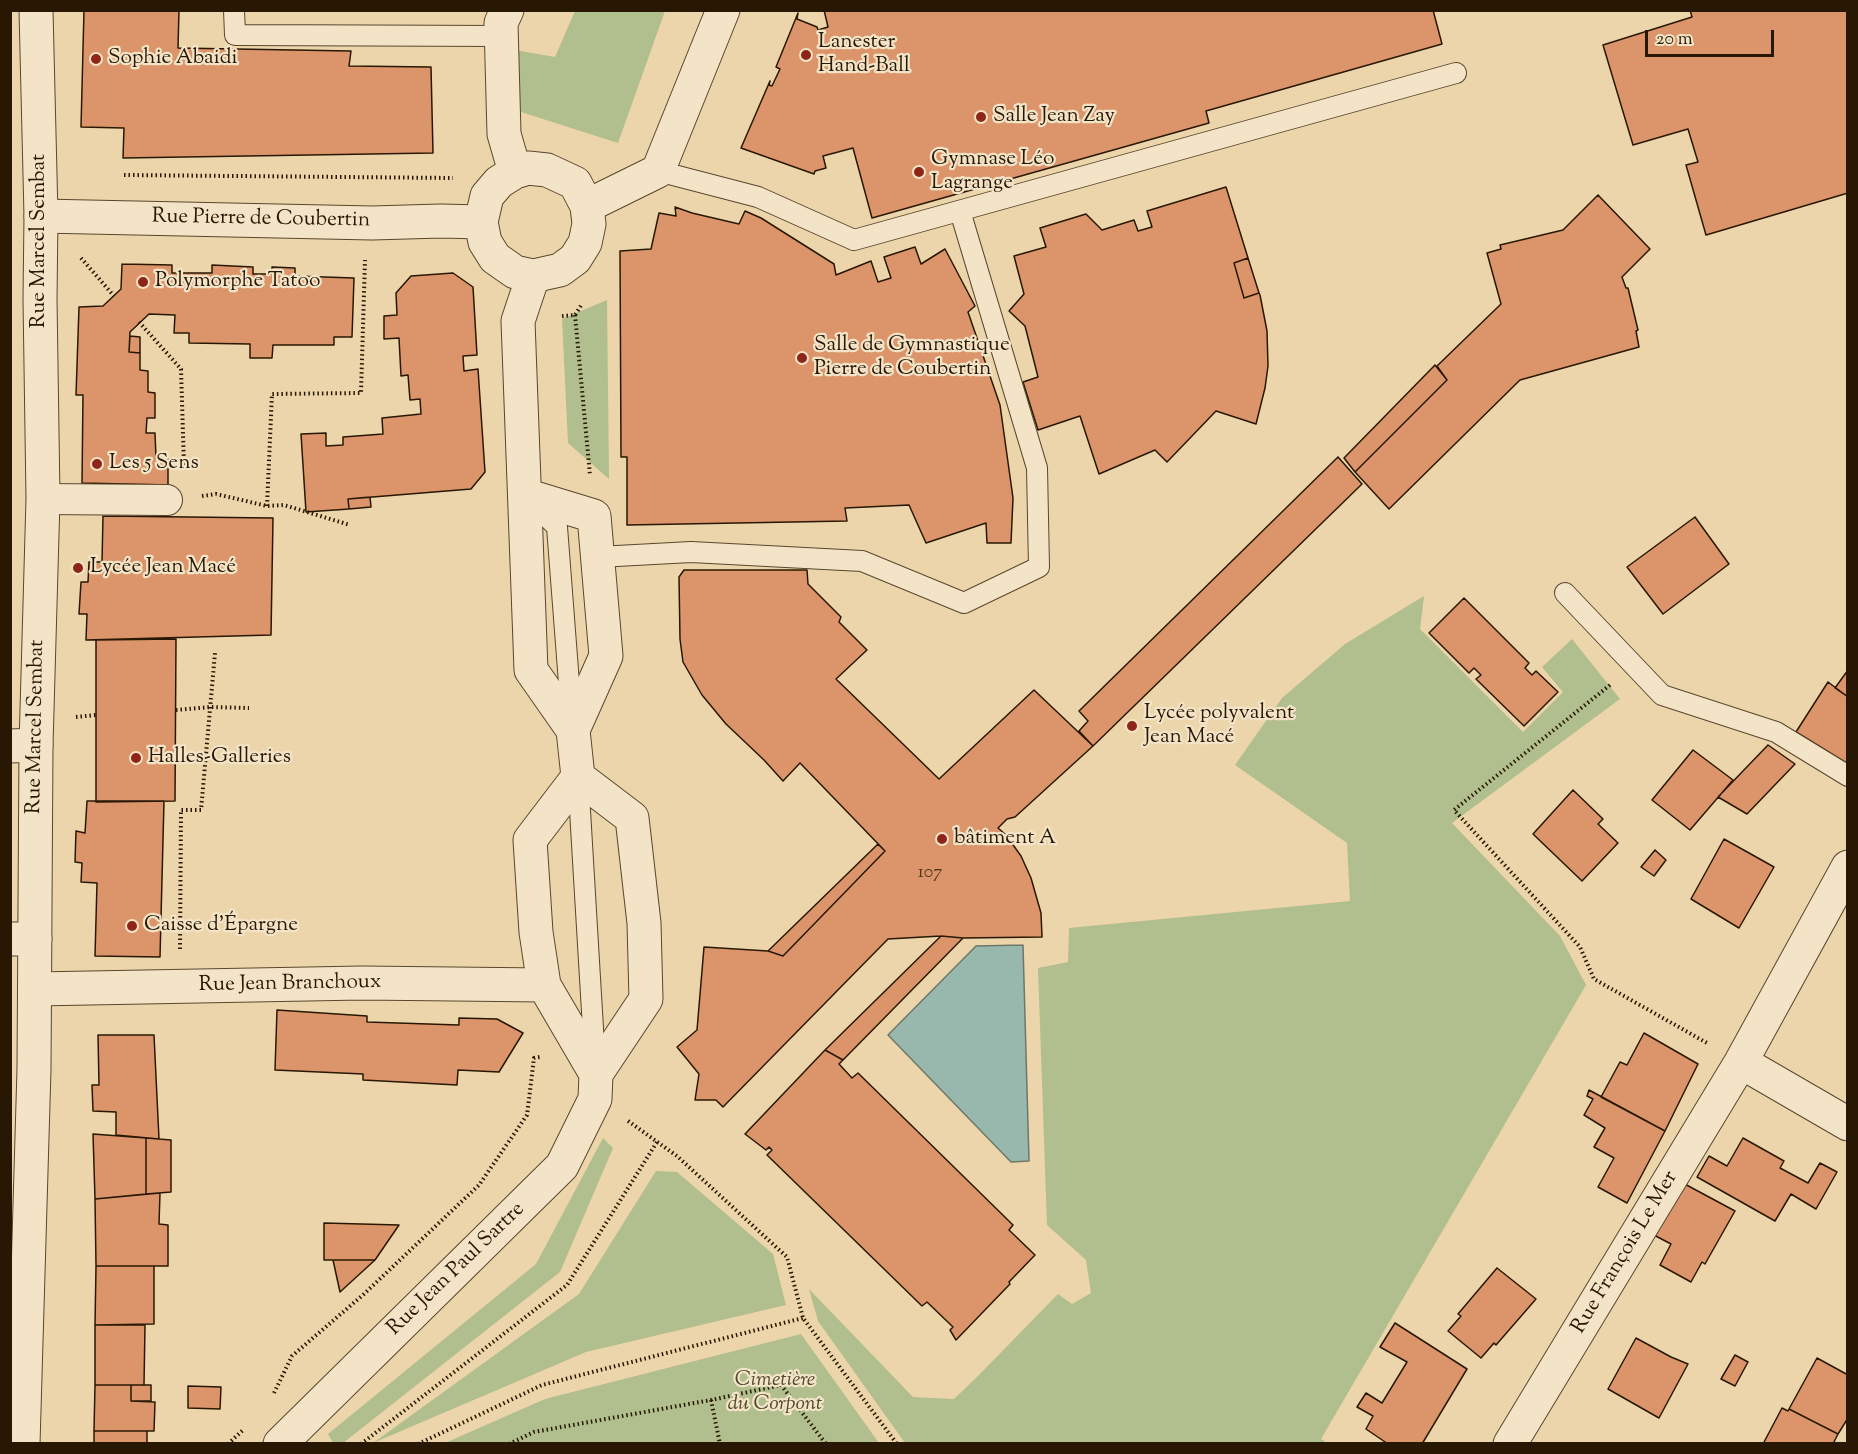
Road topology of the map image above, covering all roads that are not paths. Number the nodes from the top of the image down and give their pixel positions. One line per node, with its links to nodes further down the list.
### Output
1 (36, 10): 10 (street, Rue Marcel Sembat)
2 (234, 10): 4 (lane)
3 (723, 10): 6 (street)
4 (504, 23): 7 (street)
5 (1456, 74): 9 (lane)
6 (658, 171): 8 (street); 9 (lane)
7 (516, 172): 8 (street); 11 (street)
8 (587, 206): 12 (street)
9 (960, 211): 16 (lane)
10 (41, 216): 11 (street, Rue Pierre de Coubertin); 15 (street, Rue Marcel Sembat)
11 (481, 222): 12 (street)
12 (533, 276): 13 (street)
13 (525, 495): 16 (street); 18 (street)
14 (181, 498): 15 (street)
15 (43, 499): 19 (street, Rue Marcel Sembat)
16 (598, 557): 18 (street)
17 (1564, 593): 20 (lane)
18 (573, 730): 21 (street)
19 (23, 746): 23 (street, Rue Marcel Sembat)
20 (1848, 776)
21 (578, 777): 24 (street); 27 (lane); 27 (street, Rue Jean Paul Sartre)
22 (1848, 867): 26 (street, Rue François Le Mer)
23 (23, 939): 25 (street, Rue Marcel Sembat)
24 (544, 984): 25 (street, Rue Jean Branchoux); 27 (street)
25 (35, 988): 29 (street, Rue Marcel Sembat)
26 (1741, 1062): 28 (street); 32 (street, Rue François Le Mer)
27 (595, 1086): 31 (street, Rue Jean Paul Sartre)
28 (1848, 1124)
29 (19, 1293): 30 (street, Rue Marcel Sembat)
30 (23, 1443)
31 (280, 1443)
32 (1510, 1443)

